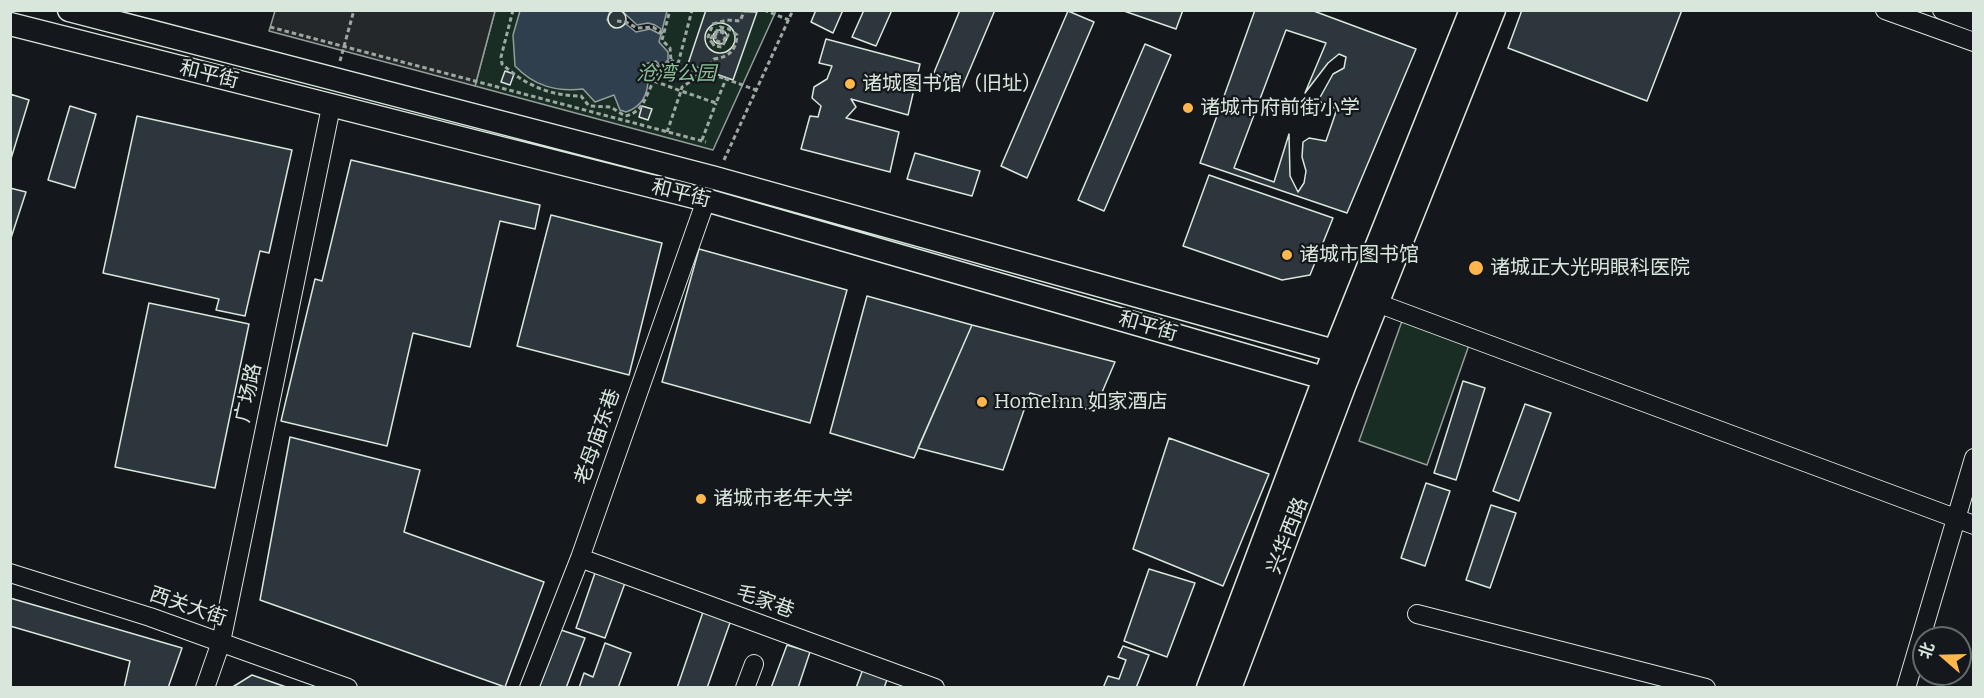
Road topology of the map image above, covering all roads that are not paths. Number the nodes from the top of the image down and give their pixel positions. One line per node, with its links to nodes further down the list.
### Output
1 (69, 10): 12 (main road, 和平街)
2 (1471, 10): 12 (main road)
3 (1494, 10): 11 (main road)
4 (1885, 10): 8 (street)
5 (1942, 10): 6 (street)
6 (1974, 22)
7 (10, 24): 9 (main road, 和平街)
8 (1974, 42)
9 (331, 107): 10 (main road, 和平街); 20 (street, 广场路)
10 (706, 201): 13 (main road, 和平街); 17 (street, 老母庙东巷)
11 (1377, 303): 12 (main road); 15 (street)
12 (1346, 354): 13 (main road)
13 (1335, 381): 27 (main road); 28 (main road, 兴华西路)
14 (1974, 458): 15 (street)
15 (1956, 519): 16 (street); 30 (street)
16 (1974, 525)
17 (580, 558): 24 (street, 老母庙东巷); 26 (street, 毛家巷)
18 (10, 573): 20 (street, 西关大街)
19 (1418, 614): 29 (street)
20 (221, 642): 22 (street, 广场路); 23 (street, 西关大街)
21 (754, 664): 25 (street)
22 (205, 687)
23 (348, 687)
24 (529, 687)
25 (746, 687)
26 (935, 687)
27 (1208, 687)
28 (1230, 687)
29 (1706, 687)
30 (1906, 687)

